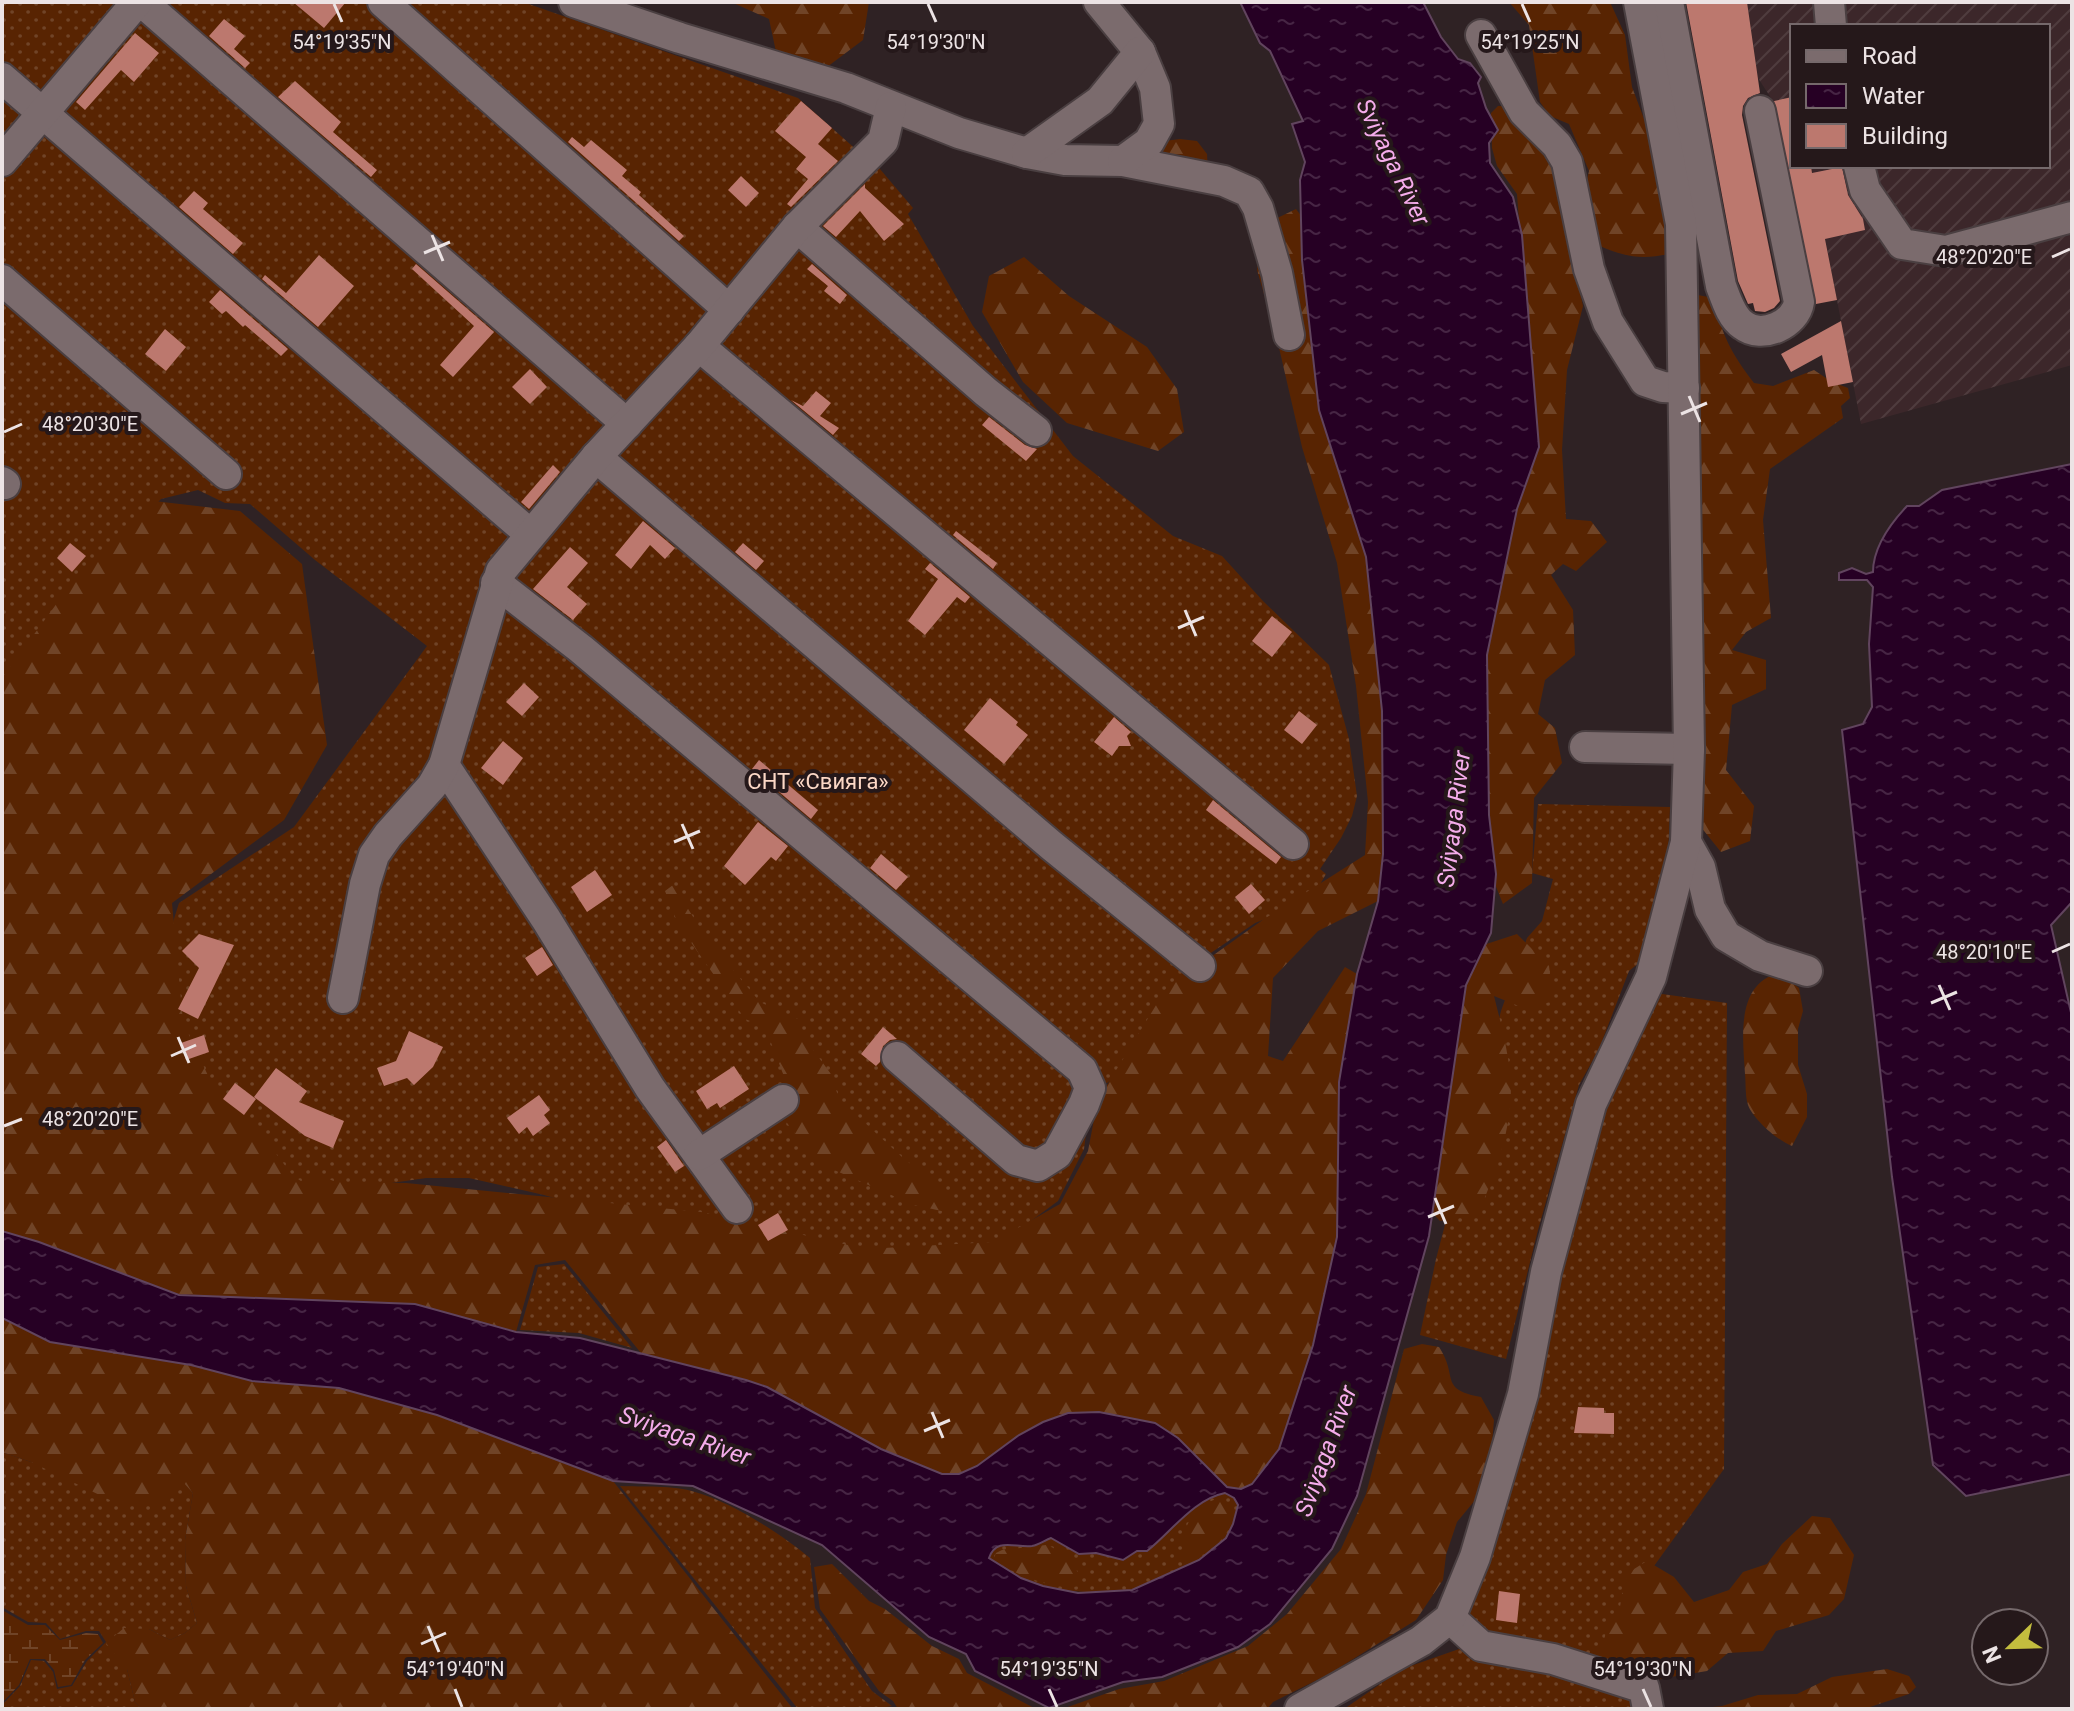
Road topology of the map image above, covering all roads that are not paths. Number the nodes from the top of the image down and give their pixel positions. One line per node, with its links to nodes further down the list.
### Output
1 (139, 2): 14 (street); 26 (street)
2 (383, 2): 22 (street)
3 (574, 2): 12 (street)
4 (1099, 2): 10 (street)
5 (1639, 2): 25 (street)
6 (1668, 2): 13 (street)
7 (1829, 2): 8 (street)
8 (1831, 24)
9 (1481, 35): 25 (street)
10 (1140, 52): 15 (street); 17 (street)
11 (2, 78): 14 (street)
12 (891, 107): 15 (street); 20 (street)
13 (1760, 111)
14 (43, 114): 16 (street); 30 (street)
15 (1027, 153): 17 (street)
16 (2, 161)
17 (1123, 161): 23 (street)
18 (1860, 168): 19 (street)
19 (2072, 217)
20 (797, 227): 22 (street); 27 (street)
21 (2, 280): 29 (street)
22 (729, 310): 24 (street)
23 (1289, 335)
24 (699, 346): 26 (street); 36 (street)
25 (1684, 388): 33 (street)
26 (627, 424): 28 (street)
27 (1036, 431)
28 (596, 457): 30 (street); 37 (street)
29 (226, 474)
30 (530, 534): 31 (street)
31 (496, 583): 34 (street); 40 (street)
32 (1585, 747): 33 (street)
33 (1689, 749): 35 (street)
34 (444, 765): 39 (street); 42 (street)
35 (1686, 842): 38 (street); 44 (street)
36 (1293, 844)
37 (1200, 966)
38 (1807, 971)
39 (343, 998)
40 (897, 1057)
41 (783, 1100): 42 (street)
42 (699, 1155): 43 (street)
43 (737, 1208)
44 (1450, 1618): 45 (street); 46 (street)
45 (1300, 1709)
46 (1648, 1709)

